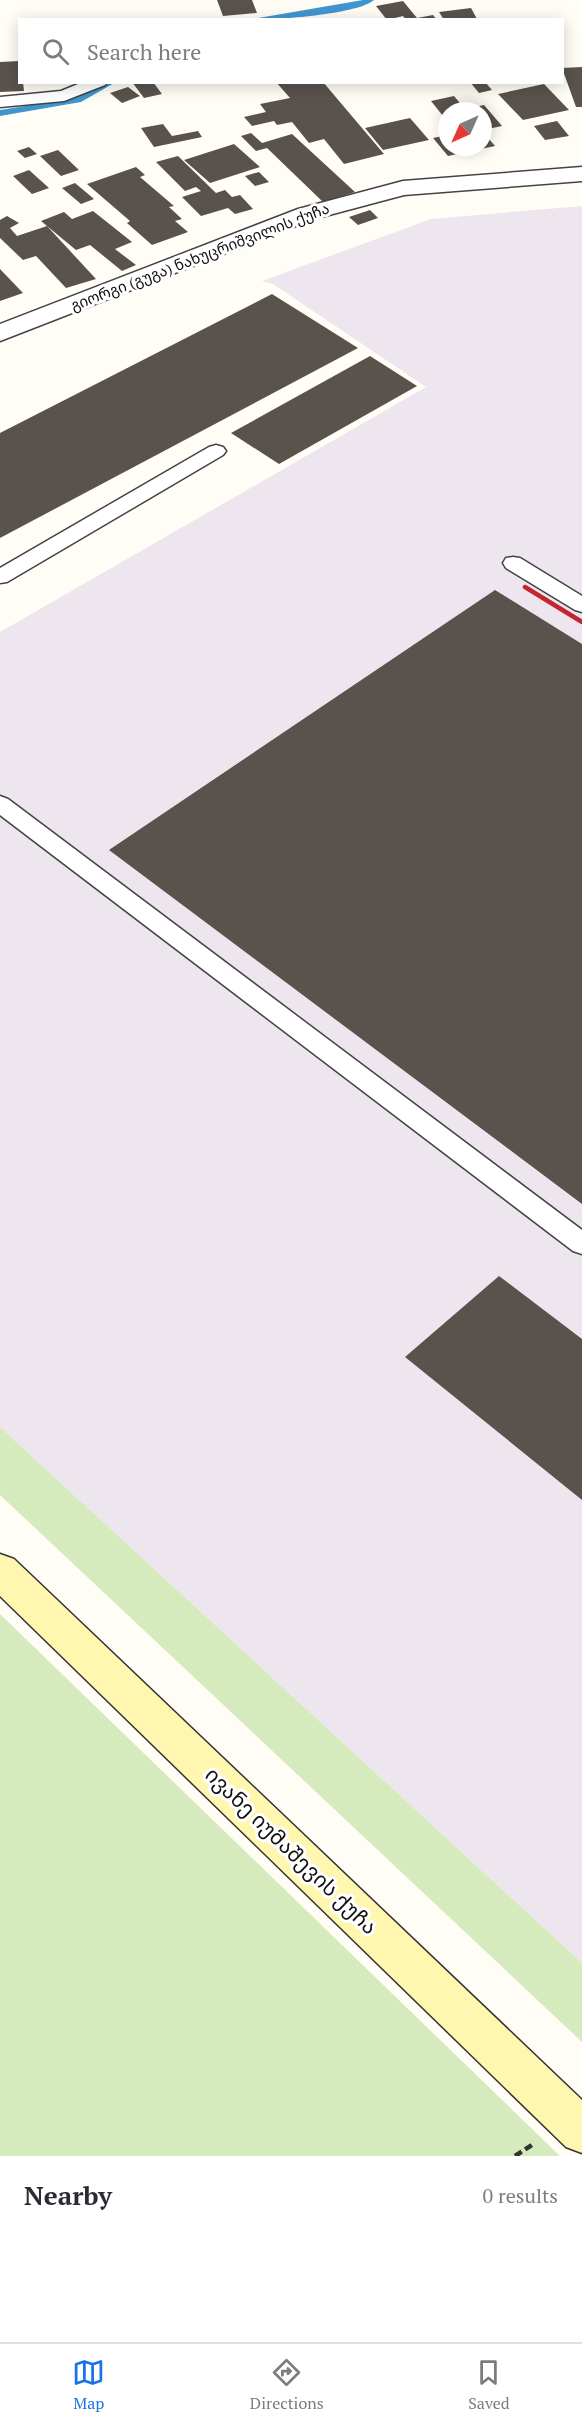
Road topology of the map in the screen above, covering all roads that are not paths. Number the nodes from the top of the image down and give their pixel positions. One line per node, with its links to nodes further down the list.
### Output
1 (94, 84): 2 (lane)
2 (0, 102)
3 (582, 174): 4 (street, გიორგი (გუგა) ნახუცრიშვილის ქუჩა)
4 (0, 333)
5 (216, 451): 7 (lane)
6 (513, 563): 8 (lane)
7 (0, 577)
8 (582, 604)
9 (0, 804): 10 (lane)
10 (582, 1244)
11 (0, 1571): 12 (street, ივანე იუმაშევის ქუჩა)
12 (582, 2131)

